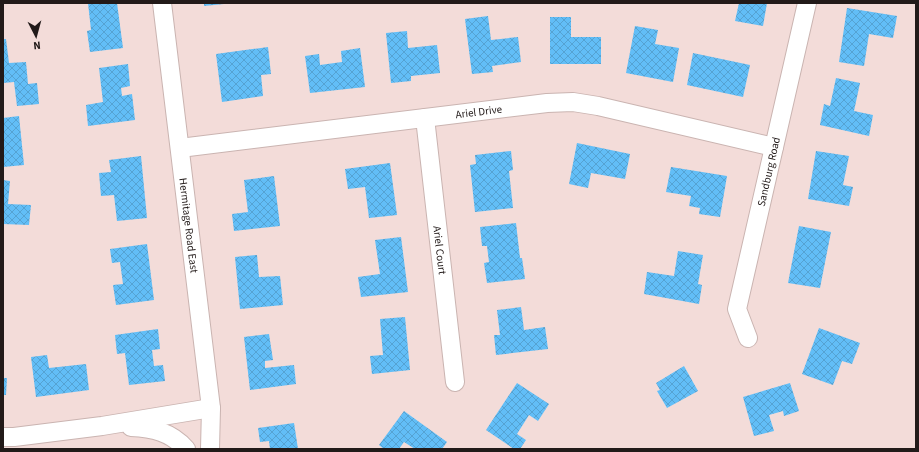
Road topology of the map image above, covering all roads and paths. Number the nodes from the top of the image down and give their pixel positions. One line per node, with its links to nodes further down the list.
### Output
1 (162, 3): 5 (street, Hermitage Road East)
2 (807, 3): 4 (street, Sandburg Road)
3 (424, 118): 4 (street, Ariel Drive); 5 (street, Ariel Drive); 7 (street, Ariel Court)
4 (774, 147): 6 (street, Sandburg Road)
5 (180, 148): 8 (street, Hermitage Road East)
6 (748, 338)
7 (455, 382)
8 (211, 408): 9 (street); 12 (street, Hermitage Road East)
9 (102, 426): 10 (street); 11 (street)
10 (3, 437)
11 (186, 449)
12 (210, 449)

